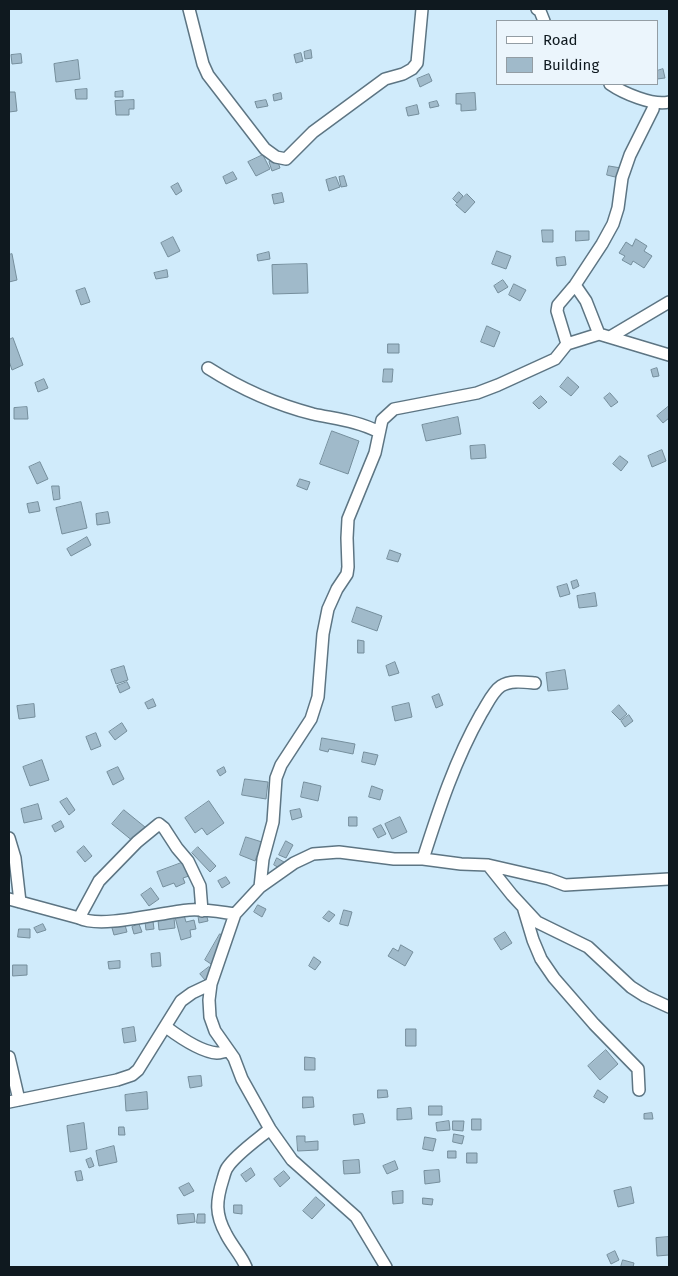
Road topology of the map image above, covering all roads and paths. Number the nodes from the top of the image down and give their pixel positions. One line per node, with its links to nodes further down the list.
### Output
1 (189, 9): 2 (street)
2 (422, 9)
3 (537, 9): 4 (street)
4 (544, 20)
5 (611, 85): 6 (street)
6 (654, 102): 7 (street); 8 (street)
7 (669, 102)
8 (575, 285): 10 (street); 11 (street)
9 (669, 302): 10 (street)
10 (604, 335): 11 (street); 12 (street)
11 (567, 344): 14 (street)
12 (669, 355)
13 (208, 368): 14 (street)
14 (379, 432): 20 (street)
15 (535, 683): 17 (street)
16 (9, 838): 21 (street)
17 (423, 859): 18 (street); 20 (street)
18 (488, 865): 19 (street); 22 (street)
19 (669, 879)
20 (260, 887): 24 (street)
21 (14, 900): 25 (street)
22 (524, 908): 27 (street); 31 (street)
23 (202, 911): 24 (street); 25 (street); 25 (street)
24 (235, 914): 26 (street)
25 (79, 918)
26 (212, 984): 28 (street); 29 (street)
27 (669, 1007)
28 (166, 1027): 29 (street); 32 (street)
29 (229, 1051): 33 (street)
30 (9, 1057): 32 (street)
31 (639, 1090)
32 (14, 1101)
33 (270, 1129): 34 (street); 35 (street)
34 (246, 1267)
35 (386, 1267)

